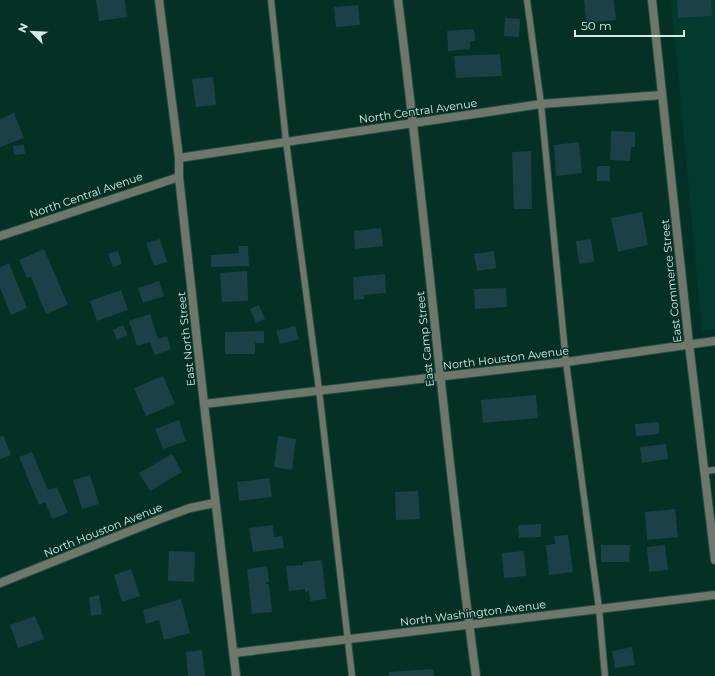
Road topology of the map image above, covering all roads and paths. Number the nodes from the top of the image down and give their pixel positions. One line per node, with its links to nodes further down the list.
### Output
1 (159, 0): 10 (street, East North Street)
2 (271, 0): 9 (lane)
3 (398, 0): 8 (street, East Camp Street)
4 (527, 0): 7 (lane)
5 (652, 0): 6 (street, East Commerce Street)
6 (662, 95): 7 (street, North Central Avenue); 14 (street, East Commerce Street)
7 (541, 104): 8 (street, North Central Avenue); 15 (lane)
8 (414, 123): 9 (street, North Central Avenue); 16 (street, East Camp Street)
9 (286, 141): 10 (street, North Central Avenue); 17 (lane)
10 (179, 158): 11 (street, East North Street)
11 (179, 177): 12 (street, North Central Avenue); 18 (street, East North Street)
12 (0, 236)
13 (715, 341): 14 (street, North Houston Avenue)
14 (689, 344): 15 (street, North Houston Avenue); 20 (street, East Commerce Street)
15 (566, 362): 16 (street, North Houston Avenue); 25 (lane)
16 (440, 376): 17 (street, North Houston Avenue); 26 (street, East Camp Street)
17 (319, 390): 18 (street, North Houston Avenue); 27 (lane)
18 (204, 404): 21 (street, East North Street)
19 (715, 470): 20 (lane)
20 (705, 471): 22 (street, East Commerce Street)
21 (215, 503): 23 (street, North Houston Avenue); 28 (street, East North Street)
22 (715, 560)
23 (0, 583)
24 (715, 595): 25 (street, North Washington Avenue)
25 (599, 608): 26 (street, North Washington Avenue); 32 (lane)
26 (469, 625): 27 (street, North Washington Avenue); 31 (street, East Camp Street)
27 (348, 639): 28 (street, North Washington Avenue); 30 (lane)
28 (234, 653): 29 (street, East North Street)
29 (236, 676)
30 (352, 676)
31 (476, 676)
32 (605, 676)

